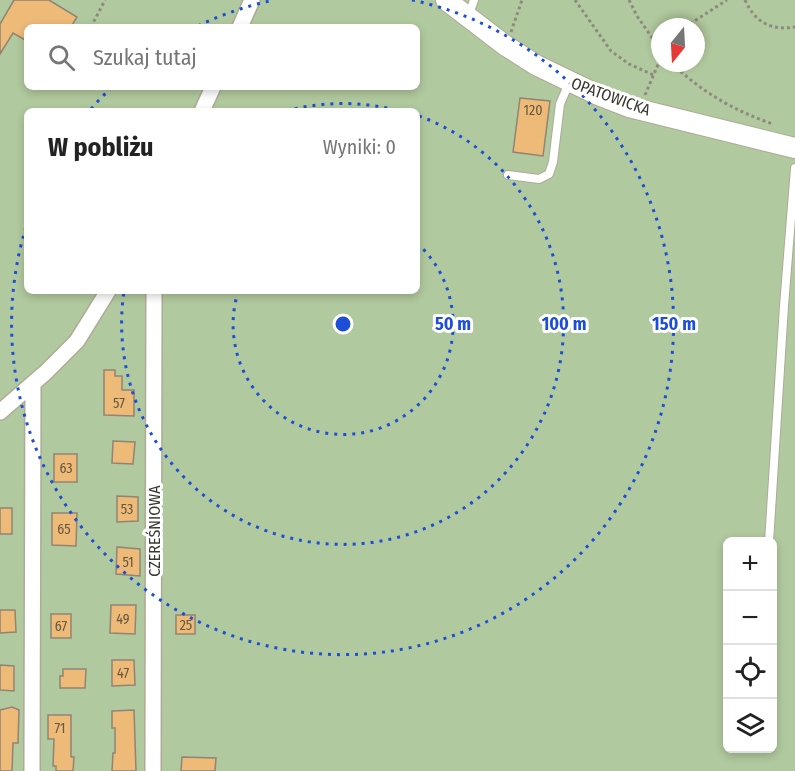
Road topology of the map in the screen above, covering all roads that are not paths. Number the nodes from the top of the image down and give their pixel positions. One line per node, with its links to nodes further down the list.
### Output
1 (252, 0): 4 (street)
2 (446, 0): 3 (street, OPATOWICKA)
3 (470, 9): 5 (street, OPATOWICKA)
4 (241, 24)
5 (569, 81): 8 (street, OPATOWICKA); 10 (lane)
6 (212, 90): 7 (street)
7 (203, 108)
8 (795, 148)
9 (795, 168): 15 (lane)
10 (508, 175)
11 (106, 294): 13 (street)
12 (154, 294): 17 (street, CZEREŚNIOWA)
13 (33, 384): 14 (street); 16 (street)
14 (0, 412)
15 (769, 537)
16 (32, 771)
17 (153, 771)

